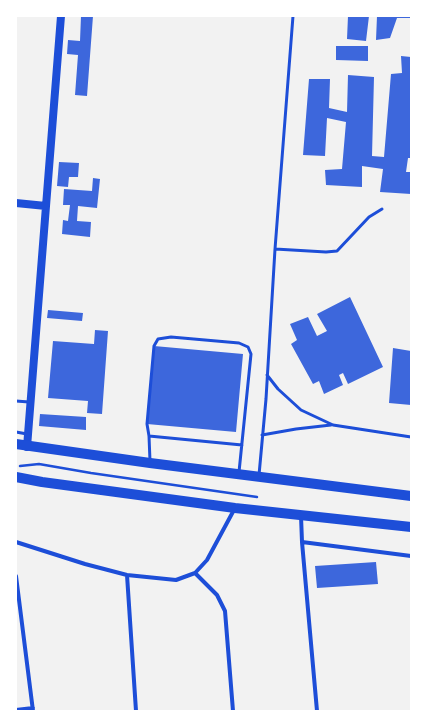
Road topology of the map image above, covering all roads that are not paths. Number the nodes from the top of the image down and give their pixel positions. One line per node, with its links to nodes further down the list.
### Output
1 (60, 16): 4 (main road)
2 (293, 16): 6 (lane)
3 (16, 203): 4 (main road)
4 (46, 206): 9 (main road)
5 (382, 209): 6 (lane)
6 (275, 249): 7 (lane)
7 (267, 375): 10 (lane); 13 (lane)
8 (16, 401): 9 (lane)
9 (31, 402): 12 (main road)
10 (333, 425): 13 (lane); 15 (lane)
11 (16, 432): 12 (lane)
12 (28, 434): 18 (main road)
13 (262, 435): 21 (lane)
14 (149, 436): 17 (lane); 17 (lane); 19 (lane)
15 (411, 438)
16 (16, 444): 18 (main road)
17 (242, 445): 20 (lane)
18 (27, 447): 19 (main road)
19 (150, 463): 20 (main road)
20 (238, 474): 21 (main road)
21 (258, 476): 23 (main road)
22 (16, 477): 24 (main road)
23 (411, 496)
24 (235, 508): 25 (main road); 30 (street)
25 (301, 514): 26 (main road); 28 (street)
26 (411, 527)
27 (16, 542): 31 (street)
28 (302, 542): 29 (street); 38 (street)
29 (411, 556)
30 (195, 572): 31 (street); 37 (street)
31 (127, 575): 36 (street)
32 (16, 576): 33 (street)
33 (18, 613): 35 (street)
34 (16, 710): 35 (street)
35 (33, 710)
36 (136, 711)
37 (233, 711)
38 (317, 711)

